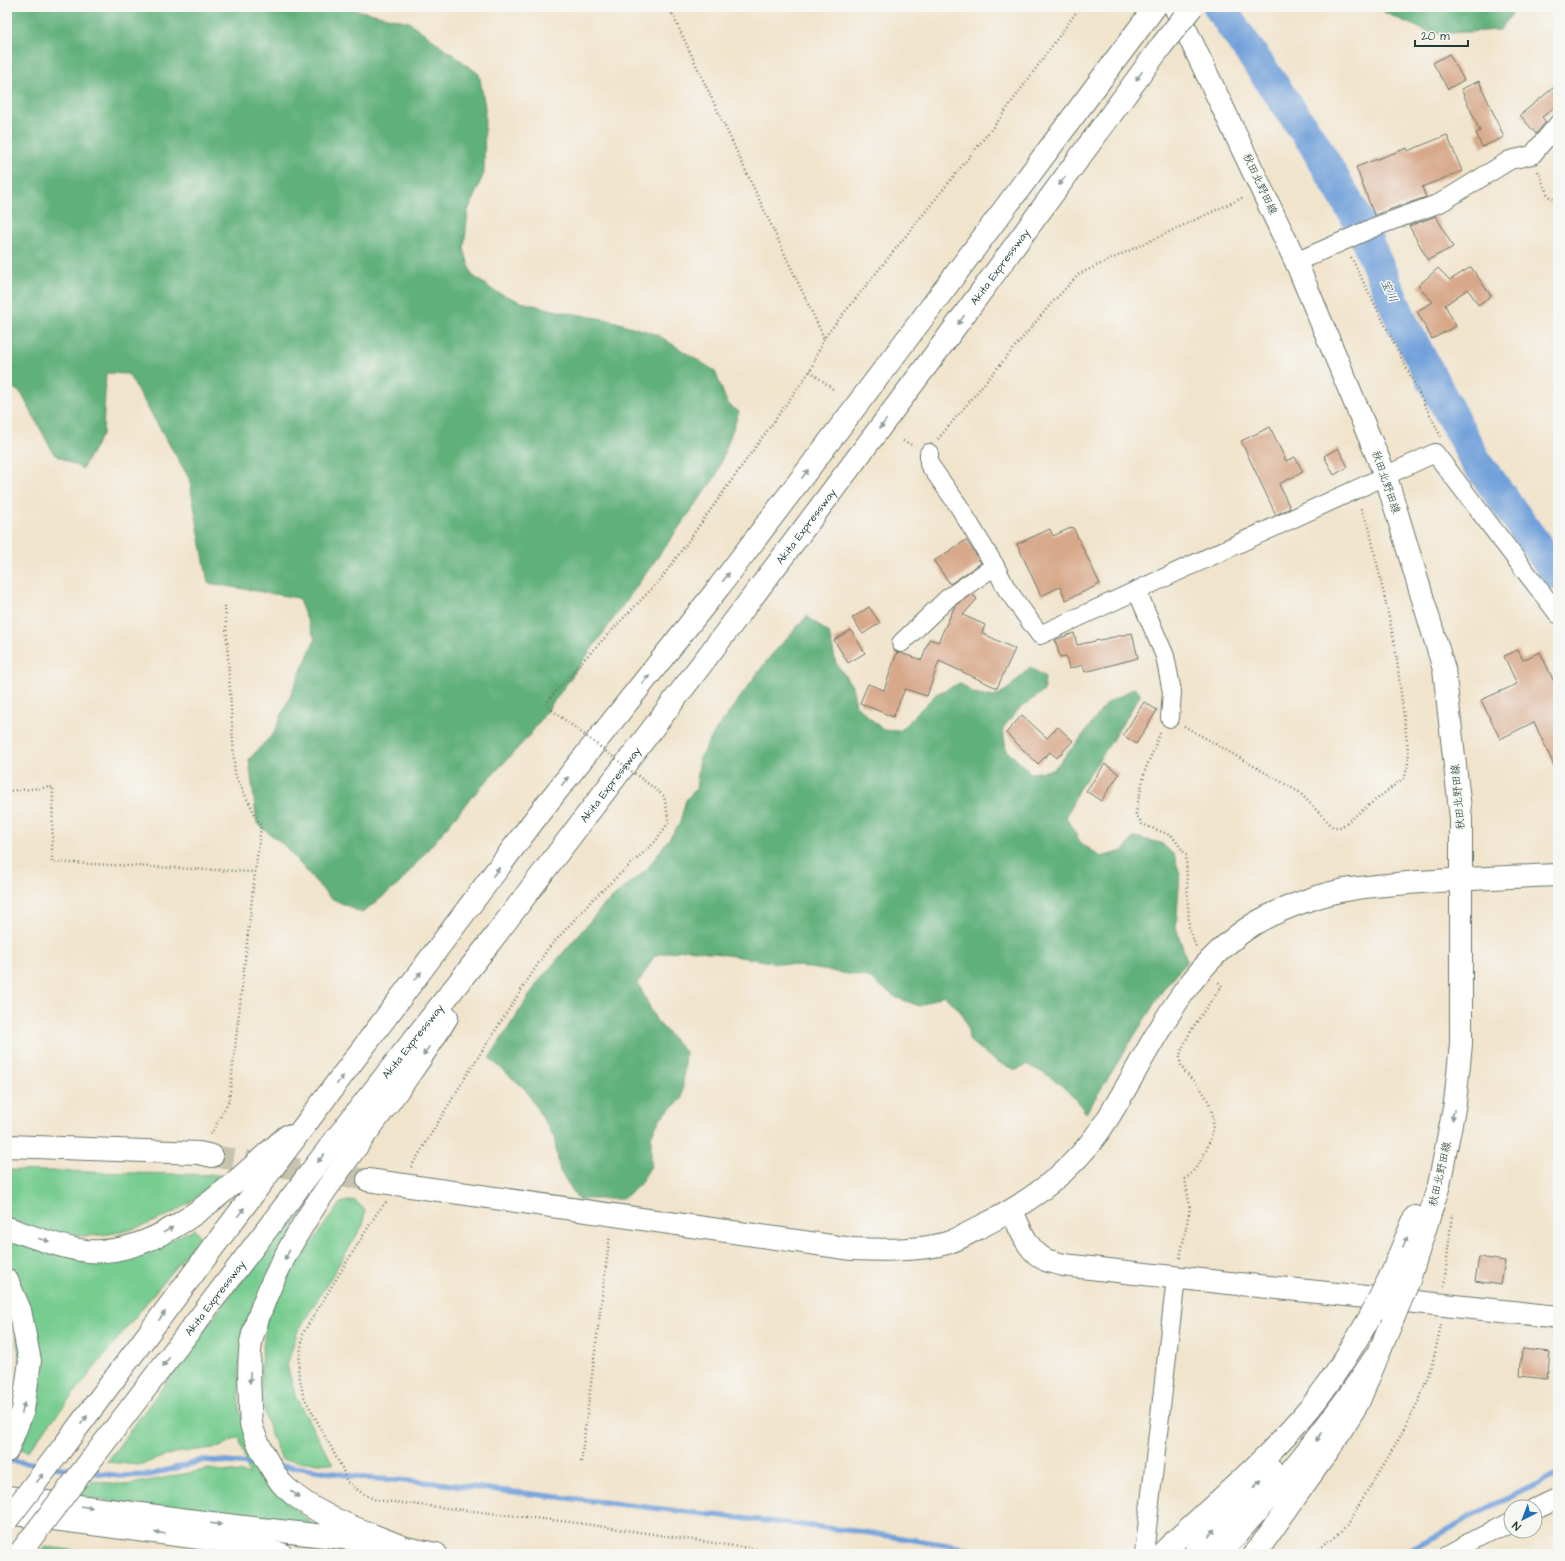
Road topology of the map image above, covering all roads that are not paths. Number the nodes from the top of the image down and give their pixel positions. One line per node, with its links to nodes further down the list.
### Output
1 (1175, 7): 5 (main road, 秋田北野田線)
2 (1192, 7): 15 (main road, Akita Expressway, one-way to 15, bridge)
3 (1151, 13): 16 (main road, one-way to 3)
4 (1558, 124): 5 (street)
5 (1296, 262): 7 (main road, 秋田北野田線)
6 (929, 453): 8 (street)
7 (1386, 477): 9 (street); 10 (street); 14 (main road, 秋田北野田線)
8 (995, 566): 9 (street); 11 (street)
9 (1137, 591): 12 (street)
10 (1556, 608)
11 (901, 643)
12 (1170, 718)
13 (1558, 875): 14 (main road)
14 (1462, 878): 20 (main road); 23 (main road, 秋田北野田線)
15 (488, 945): 36 (main road, one-way to 36); 37 (main road, Akita Expressway, one-way to 37, bridge)
16 (317, 1111): 21 (main road, one-way to 16); 34 (main road, one-way to 16, bridge)
17 (7, 1146): 18 (main road)
18 (206, 1155)
19 (368, 1180): 20 (main road)
20 (1012, 1211): 22 (main road)
21 (7, 1228)
22 (1176, 1278): 26 (main road); 40 (street)
23 (1399, 1279): 25 (main road, 秋田北野田線, bridge); 27 (main road, 秋田北野田線, bridge)
24 (7, 1280): 28 (main road, one-way to 24)
25 (1370, 1317): 33 (main road, one-way to 25); 41 (main road)
26 (1558, 1317)
27 (1381, 1348): 33 (main road, one-way to 33); 44 (main road)
28 (9, 1448)
29 (7, 1497): 36 (main road, one-way to 36)
30 (1558, 1498): 31 (street)
31 (1543, 1505)
32 (7, 1513): 38 (main road, one-way to 32)
33 (1238, 1518): 42 (main road, one-way to 33); 43 (main road)
34 (7, 1520)
35 (1503, 1525): 45 (street)
36 (410, 1550): 39 (main road)
37 (19, 1554)
38 (281, 1554)
39 (436, 1554)
40 (1144, 1554)
41 (1161, 1554)
42 (1194, 1554)
43 (1219, 1554)
44 (1255, 1554)
45 (1448, 1554)

